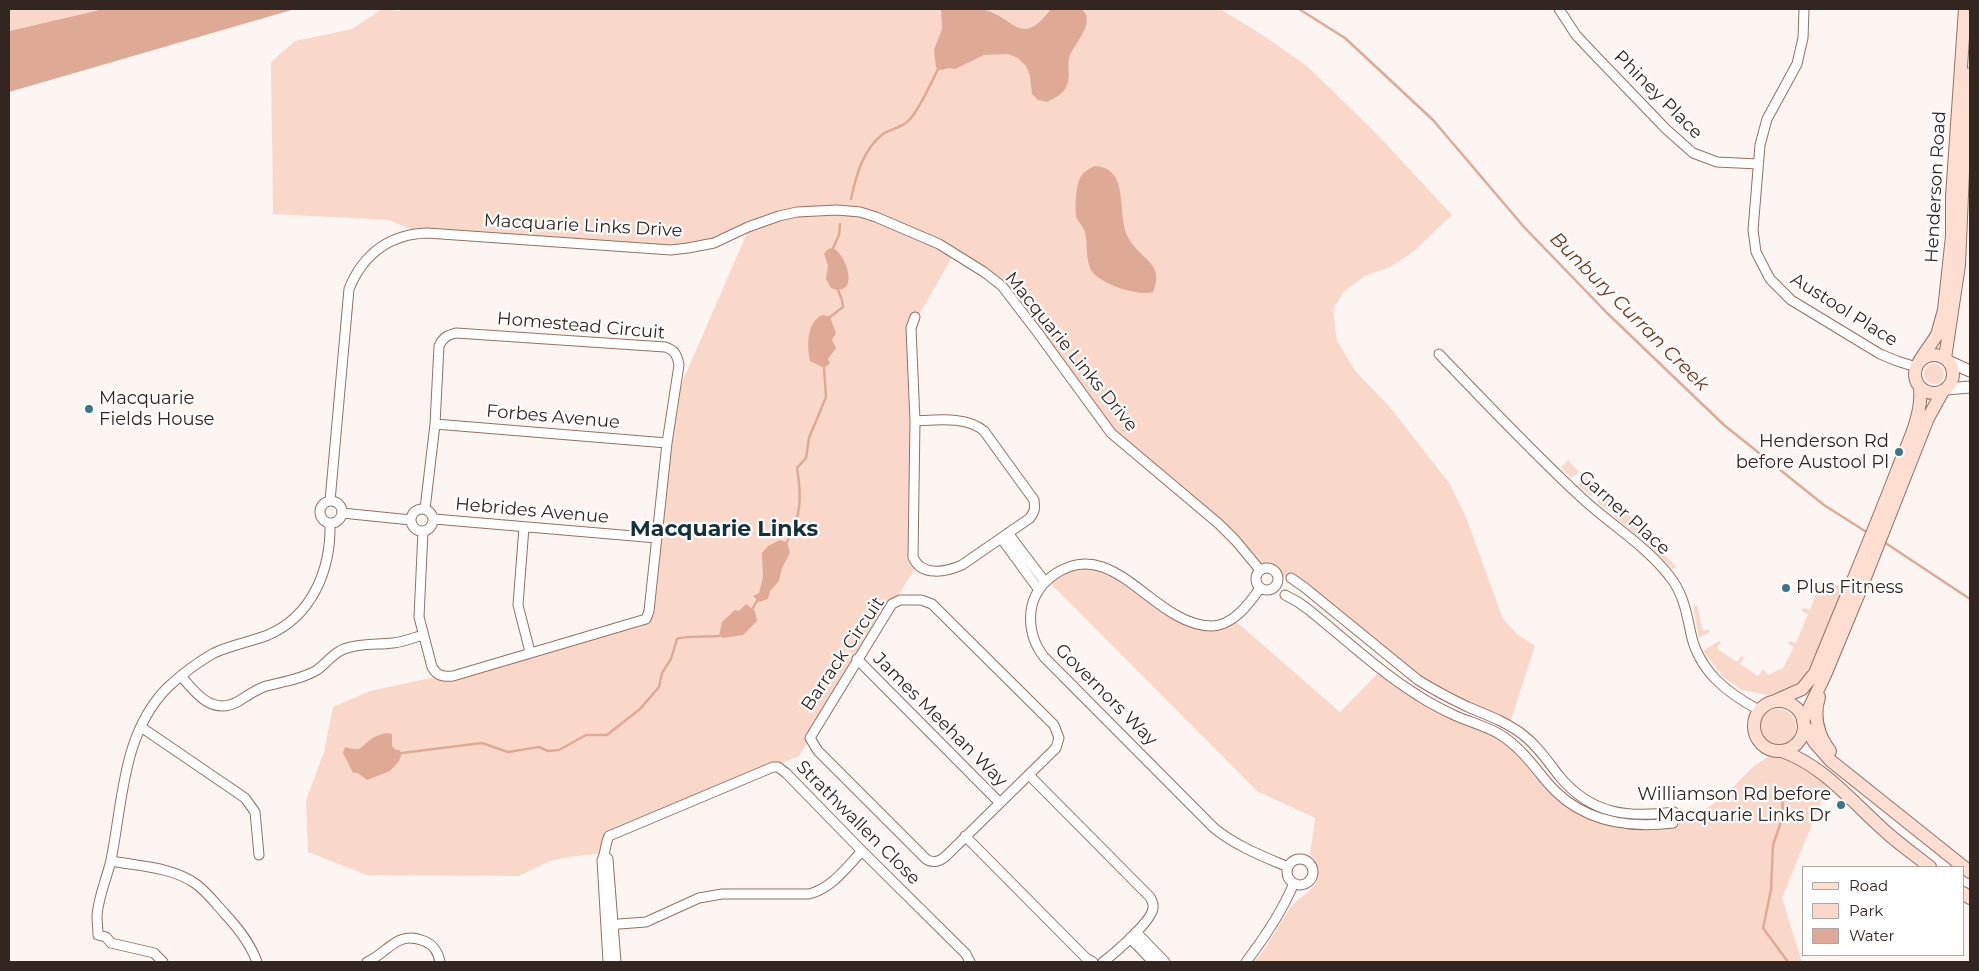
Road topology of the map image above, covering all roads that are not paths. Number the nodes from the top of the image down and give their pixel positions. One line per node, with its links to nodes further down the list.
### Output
1 (1559, 9): 5 (street, Phiney Place)
2 (1965, 9): 9 (main road, Henderson Road)
3 (1804, 10): 5 (street, Austool Place)
4 (1970, 74): 8 (main road, Henderson Road)
5 (1758, 164): 9 (street, Austool Place)
6 (915, 316): 14 (street)
7 (1439, 354): 41 (street, Garner Place)
8 (1948, 360): 9 (main road); 10 (street); 13 (main road)
9 (1918, 364): 11 (main road)
10 (1970, 371)
11 (1920, 387): 13 (main road); 17 (main road)
12 (1970, 387): 13 (street)
13 (1945, 390): 17 (main road)
14 (915, 421): 26 (street); 26 (street)
15 (435, 424): 16 (street, Forbes Avenue); 16 (street, Homestead Circuit); 19 (street, Homestead Circuit)
16 (667, 442): 27 (street, Homestead Circuit)
17 (1895, 490): 33 (main road)
18 (330, 501): 20 (street); 23 (street); 28 (street, Macquarie Links Drive)
19 (425, 509): 21 (street); 22 (street)
20 (342, 513): 22 (street); 23 (street)
21 (434, 519): 24 (street, Hebrides Avenue); 25 (street)
22 (411, 520): 25 (street)
23 (330, 524): 39 (street)
24 (524, 527): 27 (street, Hebrides Avenue); 36 (street)
25 (423, 532): 35 (street, Homestead Circuit)
26 (1004, 535): 30 (street); 32 (street)
27 (657, 538): 36 (street, Homestead Circuit)
28 (1260, 570): 31 (street); 31 (street)
29 (1291, 578): 48 (street)
30 (1045, 582): 31 (street, Governors Way); 32 (street, Governors Way)
31 (1260, 588)
32 (1039, 590): 56 (street, Governors Way)
33 (1854, 590): 38 (main road); 40 (main road)
34 (1284, 595): 49 (street)
35 (423, 635): 36 (street, Homestead Circuit); 39 (street)
36 (530, 652)
37 (857, 659): 45 (street, Barrack Circuit); 47 (street, James Meehan Way); 50 (street, Barrack Circuit)
38 (1825, 675): 42 (main road); 46 (main road)
39 (182, 677): 43 (street)
40 (1775, 701): 41 (main road); 42 (main road)
41 (1759, 710): 44 (main road)
42 (1803, 723): 44 (main road); 46 (main road)
43 (141, 727): 52 (street); 53 (street)
44 (1782, 751): 54 (main road)
45 (1028, 775): 47 (street, Barrack Circuit); 59 (street)
46 (1870, 790): 55 (main road)
47 (1000, 803): 50 (street, Barrack Circuit)
48 (1674, 812)
49 (1672, 824)
50 (965, 836): 67 (street)
51 (862, 851): 58 (street); 58 (street, Strathwallen Close); 66 (street, Strathwallen Close)
52 (260, 855)
53 (111, 861): 60 (street); 61 (street)
54 (1929, 866)
55 (1963, 866)
56 (1288, 867): 57 (street); 57 (street)
57 (1294, 883): 71 (street)
58 (609, 925): 64 (street); 65 (street)
59 (1133, 935): 68 (street); 69 (street); 70 (street)
60 (163, 962)
61 (257, 962)
62 (367, 962): 63 (street)
63 (440, 962)
64 (608, 962)
65 (616, 962)
66 (970, 962)
67 (1093, 962)
68 (1103, 962)
69 (1153, 962)
70 (1165, 962)
71 (1246, 962)

